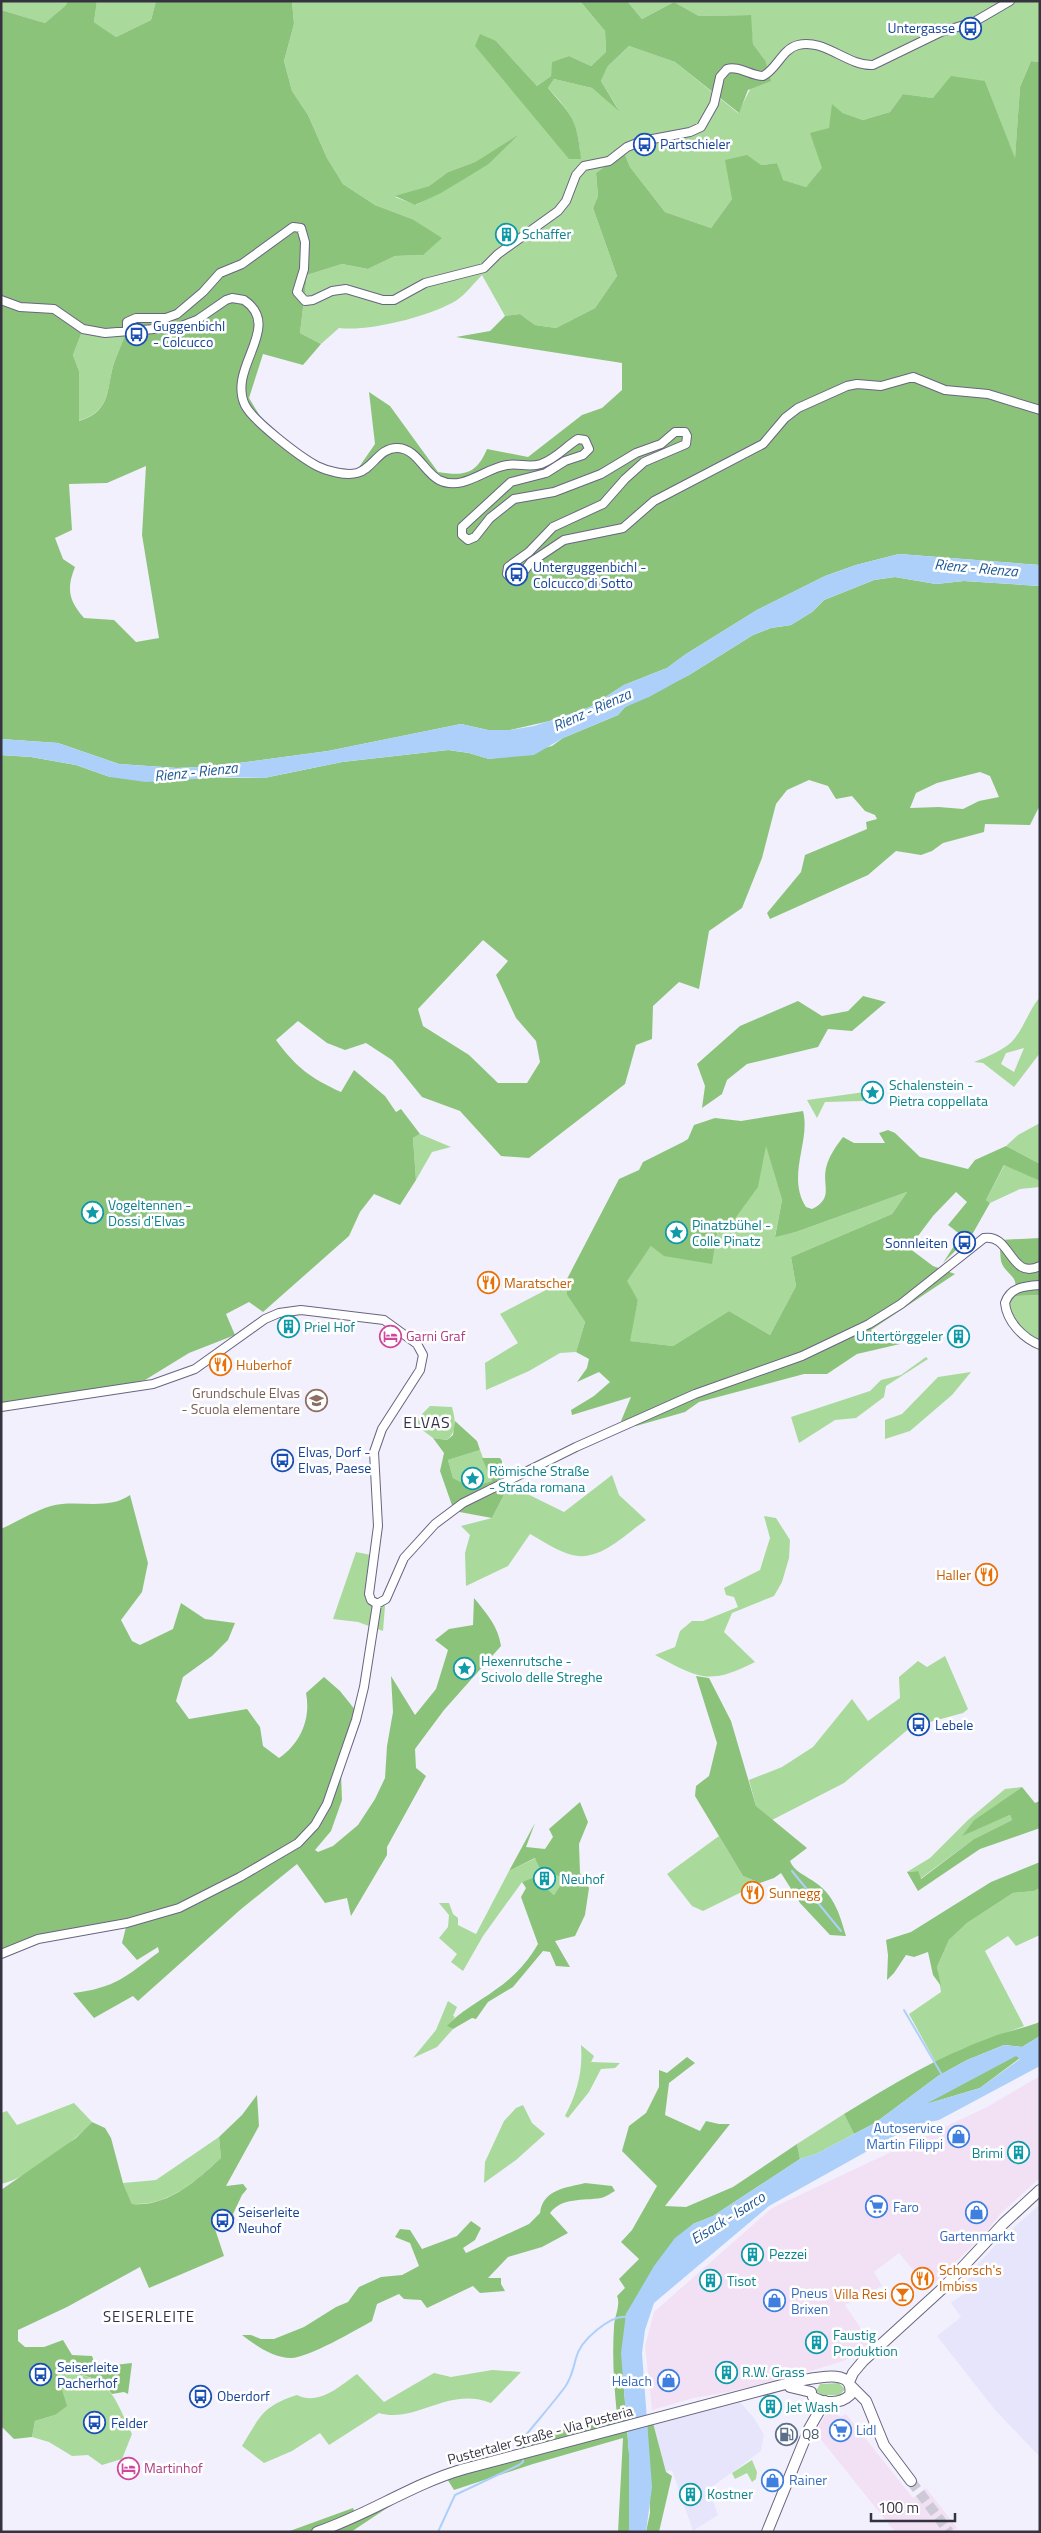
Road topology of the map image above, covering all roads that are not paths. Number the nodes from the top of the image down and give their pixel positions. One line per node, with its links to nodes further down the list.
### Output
1 (1010, 1): 3 (street)
2 (1, 300): 3 (street)
3 (127, 330): 4 (street)
4 (1040, 410)
5 (1040, 1266): 9 (street)
6 (1040, 1285): 7 (street)
7 (1040, 1345)
8 (1, 1407): 9 (street)
9 (377, 1604): 10 (street)
10 (1, 1954)
11 (1040, 2190): 12 (main road)
12 (863, 2361): 13 (main road); 15 (main road)
13 (833, 2377): 14 (main road); 15 (main road)
14 (816, 2379): 16 (main road, Pustertaler Straße - Via Pusteria); 17 (main road)
15 (850, 2384): 18 (main road); 20 (main road)
16 (778, 2387): 17 (main road, Pustertaler Straße - Via Pusteria); 23 (main road, Pustertaler Straße - Via Pusteria)
17 (812, 2394): 19 (main road); 21 (main road)
18 (846, 2399): 19 (main road); 20 (main road)
19 (825, 2401): 21 (main road)
20 (869, 2409): 22 (main road)
21 (810, 2429): 24 (main road)
22 (911, 2482)
23 (317, 2532)
24 (767, 2532)

